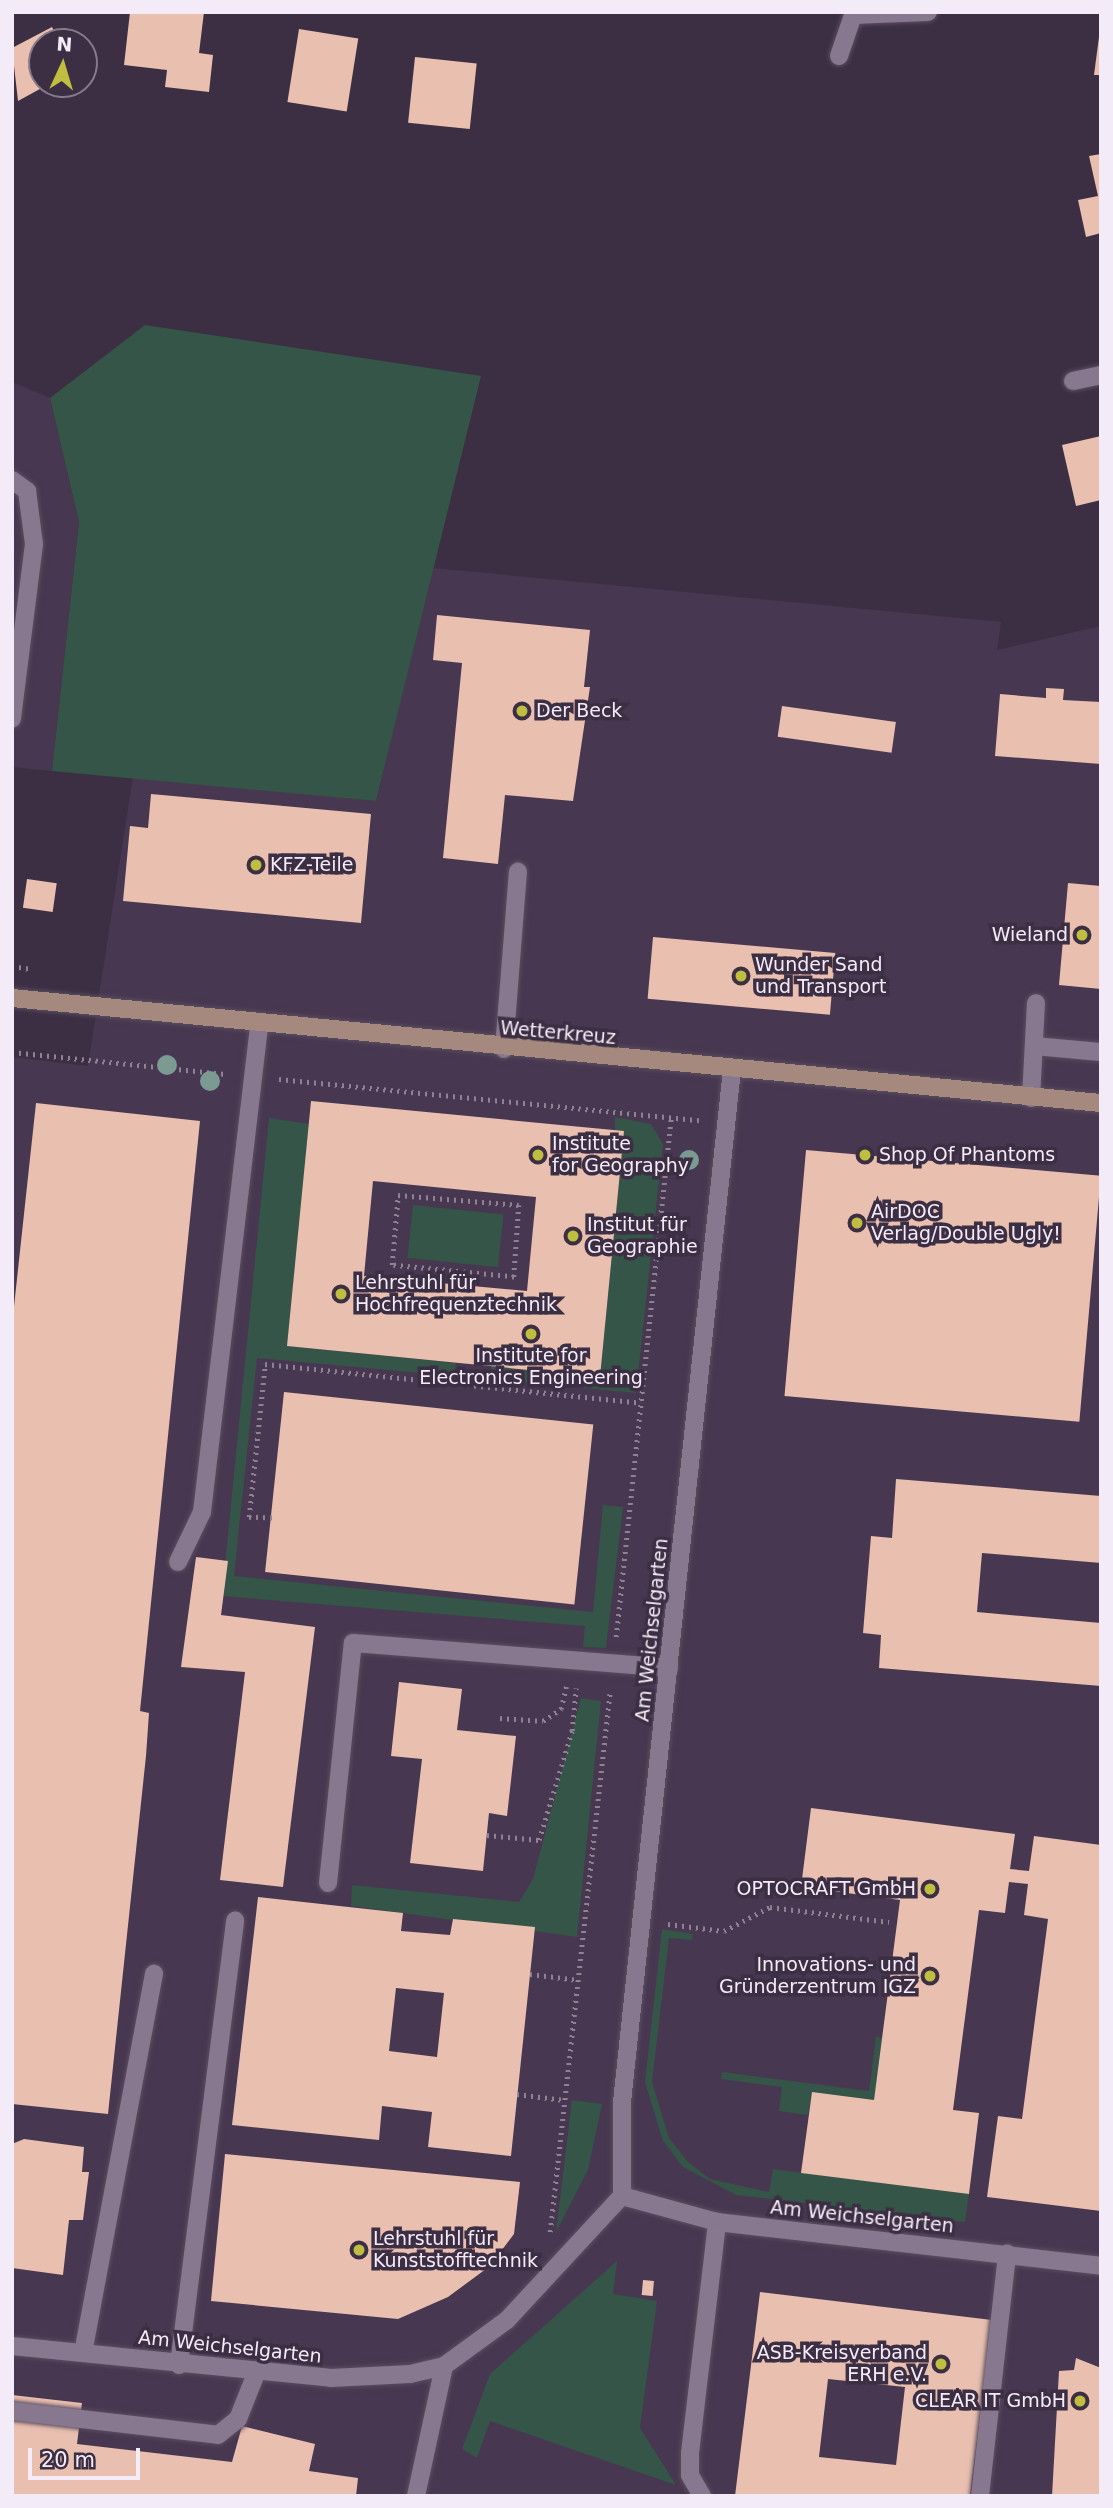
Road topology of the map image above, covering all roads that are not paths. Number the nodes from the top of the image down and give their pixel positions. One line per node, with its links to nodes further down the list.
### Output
1 (928, 12): 2 (street)
2 (839, 56)
3 (1101, 375): 4 (street)
4 (1073, 381)
5 (12, 480): 6 (street)
6 (12, 719)
7 (518, 872): 12 (street)
8 (12, 998): 10 (street, Wetterkreuz)
9 (1036, 1003): 11 (street)
10 (259, 1026): 12 (street, Wetterkreuz); 17 (street)
11 (1034, 1046): 13 (street); 15 (street)
12 (504, 1049): 14 (street, Wetterkreuz)
13 (1101, 1052)
14 (732, 1070): 15 (street, Wetterkreuz); 18 (street, Am Weichselgarten)
15 (1031, 1098): 16 (street, Wetterkreuz)
16 (1101, 1103)
17 (178, 1562)
18 (669, 1668): 19 (street); 22 (street, Am Weichselgarten)
19 (328, 1883)
20 (235, 1922): 28 (street)
21 (154, 1975): 27 (street)
22 (622, 2196): 23 (street, Am Weichselgarten); 29 (street, Am Weichselgarten)
23 (717, 2222): 24 (street, Am Weichselgarten); 33 (street)
24 (1007, 2255): 25 (street, Am Weichselgarten); 34 (street)
25 (1101, 2266)
26 (12, 2346): 27 (street, Am Weichselgarten)
27 (83, 2353): 28 (street, Am Weichselgarten)
28 (179, 2365): 30 (street, Am Weichselgarten)
29 (443, 2366): 30 (street, Am Weichselgarten); 32 (street)
30 (257, 2371): 31 (street)
31 (12, 2411)
32 (416, 2496)
33 (702, 2496)
34 (980, 2496)

